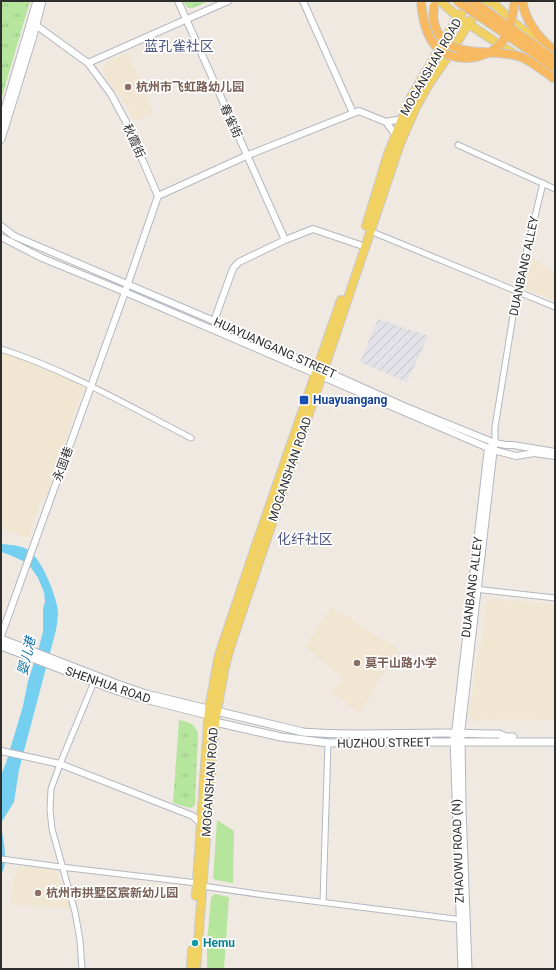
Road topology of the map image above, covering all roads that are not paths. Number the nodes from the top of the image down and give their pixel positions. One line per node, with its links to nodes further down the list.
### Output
1 (37, 1): 17 (main road)
2 (42, 1): 17 (main road)
3 (178, 1): 16 (street, 春雀街)
4 (228, 1): 16 (street)
5 (303, 1): 24 (street)
6 (420, 1): 13 (highway, bridge)
7 (435, 1): 23 (highway, bridge)
8 (440, 1): 15 (main road)
9 (457, 1): 22 (highway, bridge)
10 (472, 1): 15 (main road, MOGANSHAN ROAD); 20 (highway, bridge)
11 (488, 1): 18 (main road, MOGANSHAN ROAD)
12 (491, 1): 19 (main road)
13 (515, 1)
14 (522, 1): 19 (highway)
15 (458, 17): 18 (main road); 25 (main road, MOGANSHAN ROAD)
16 (186, 19): 21 (street); 31 (street, 春雀街)
17 (34, 24): 21 (street, 秋霞街); 27 (main road); 29 (main road)
18 (468, 24): 23 (main road); 36 (main road, MOGANSHAN ROAD)
19 (555, 52)
20 (555, 60)
21 (88, 63): 34 (street, 秋霞街)
22 (555, 68)
23 (555, 80)
24 (353, 113): 26 (street); 31 (street)
25 (401, 118): 26 (street); 28 (main road, MOGANSHAN ROAD)
26 (386, 122): 28 (street)
27 (1, 123)
28 (395, 134): 39 (main road, MOGANSHAN ROAD)
29 (1, 139)
30 (458, 145): 32 (street)
31 (246, 156): 34 (street); 38 (street, 春雀街)
32 (543, 183): 33 (street); 41 (street, DUANBANG ALLEY)
33 (555, 189)
34 (158, 196): 40 (street)
35 (1, 226): 40 (street, HUAYUANGANG STREET)
36 (370, 231): 41 (street); 46 (main road, MOGANSHAN ROAD)
37 (1, 237): 42 (street, HUAYUANGANG STREET)
38 (285, 240): 39 (street); 44 (street)
39 (360, 245): 46 (main road, MOGANSHAN ROAD)
40 (128, 284): 42 (street); 44 (street, HUAYUANGANG STREET)
41 (517, 291): 43 (street); 49 (street, DUANBANG ALLEY)
42 (125, 292): 46 (street, HUAYUANGANG STREET); 47 (street, 永固巷)
43 (555, 307)
44 (214, 321): 46 (street, HUAYUANGANG STREET)
45 (1, 349): 47 (street)
46 (320, 372): 49 (street, HUAYUANGANG STREET); 50 (street, HUAYUANGANG STREET); 62 (main road, MOGANSHAN ROAD)
47 (91, 387): 48 (street); 56 (street, 永固巷)
48 (190, 438)
49 (495, 443): 50 (street); 51 (street, HUAYUANGANG STREET)
50 (491, 449): 51 (street, HUAYUANGANG STREET); 54 (street, DUANBANG ALLEY)
51 (534, 451): 52 (street, HUAYUANGANG STREET); 53 (street, HUAYUANGANG STREET)
52 (555, 452)
53 (555, 456)
54 (475, 589): 55 (street); 64 (street, DUANBANG ALLEY)
55 (555, 598)
56 (1, 636)
57 (1, 639): 59 (main road, SHENHUA ROAD)
58 (1, 646): 59 (main road, SHENHUA ROAD)
59 (34, 656): 60 (main road, SHENHUA ROAD)
60 (53, 662): 61 (main road, SHENHUA ROAD); 62 (main road, SHENHUA ROAD)
61 (94, 682): 62 (main road, SHENHUA ROAD); 71 (street)
62 (211, 711): 63 (main road, MOGANSHAN ROAD); 64 (main road, HUZHOU STREET); 72 (main road, MOGANSHAN ROAD)
63 (215, 722): 69 (main road, HUZHOU STREET); 77 (main road, MOGANSHAN ROAD)
64 (458, 734): 66 (main road, HUZHOU STREET); 67 (main road, ZHAOWU ROAD (N))
65 (555, 737): 66 (main road, HUZHOU STREET)
66 (521, 739): 67 (main road, HUZHOU STREET); 68 (main road, HUZHOU STREET)
67 (457, 742): 69 (main road, HUZHOU STREET); 79 (main road, ZHAOWU ROAD (N))
68 (555, 742)
69 (328, 744): 78 (street)
70 (4, 752): 71 (street)
71 (60, 764): 73 (street); 76 (street)
72 (201, 811): 73 (street); 74 (main road, MOGANSHAN ROAD)
73 (193, 816): 74 (street)
74 (200, 823): 77 (main road, MOGANSHAN ROAD)
75 (1, 859): 76 (street)
76 (61, 867): 77 (street); 80 (street)
77 (200, 884): 78 (street); 81 (main road, MOGANSHAN ROAD); 82 (main road, MOGANSHAN ROAD)
78 (323, 902): 79 (street)
79 (463, 920): 83 (main road, ZHAOWU ROAD (N)); 84 (main road, ZHAOWU ROAD (N))
80 (82, 969)
81 (191, 969)
82 (196, 969)
83 (462, 969)
84 (468, 969)

